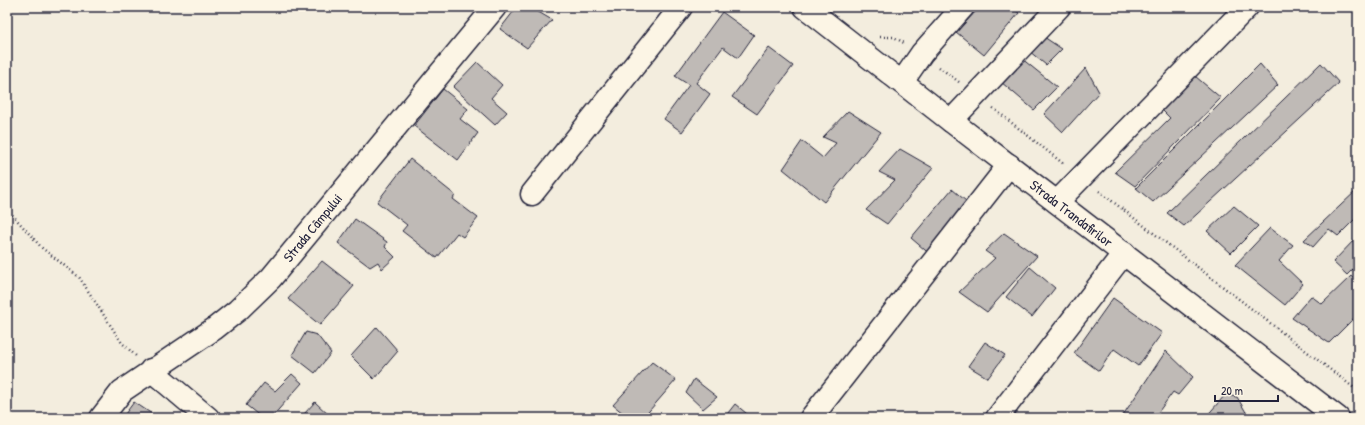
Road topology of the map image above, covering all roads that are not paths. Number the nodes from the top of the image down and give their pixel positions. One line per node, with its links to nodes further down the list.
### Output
1 (495, 7): 13 (main road, Strada Câmpului)
2 (681, 7): 10 (main road)
3 (805, 7): 7 (main road, Strada Trandafirilor)
4 (964, 7): 7 (main road)
5 (1059, 7): 8 (main road)
6 (1247, 7): 11 (main road)
7 (902, 82): 8 (main road, Strada Trandafirilor)
8 (951, 121): 9 (main road, Strada Trandafirilor)
9 (1009, 165): 11 (main road, Strada Trandafirilor); 16 (main road)
10 (532, 194)
11 (1057, 202): 12 (main road, Strada Trandafirilor)
12 (1124, 253): 17 (main road); 18 (main road, Strada Trandafirilor)
13 (151, 370): 14 (main road, Strada Câmpului); 15 (main road)
14 (101, 418)
15 (208, 418)
16 (811, 418)
17 (997, 418)
18 (1338, 418)

